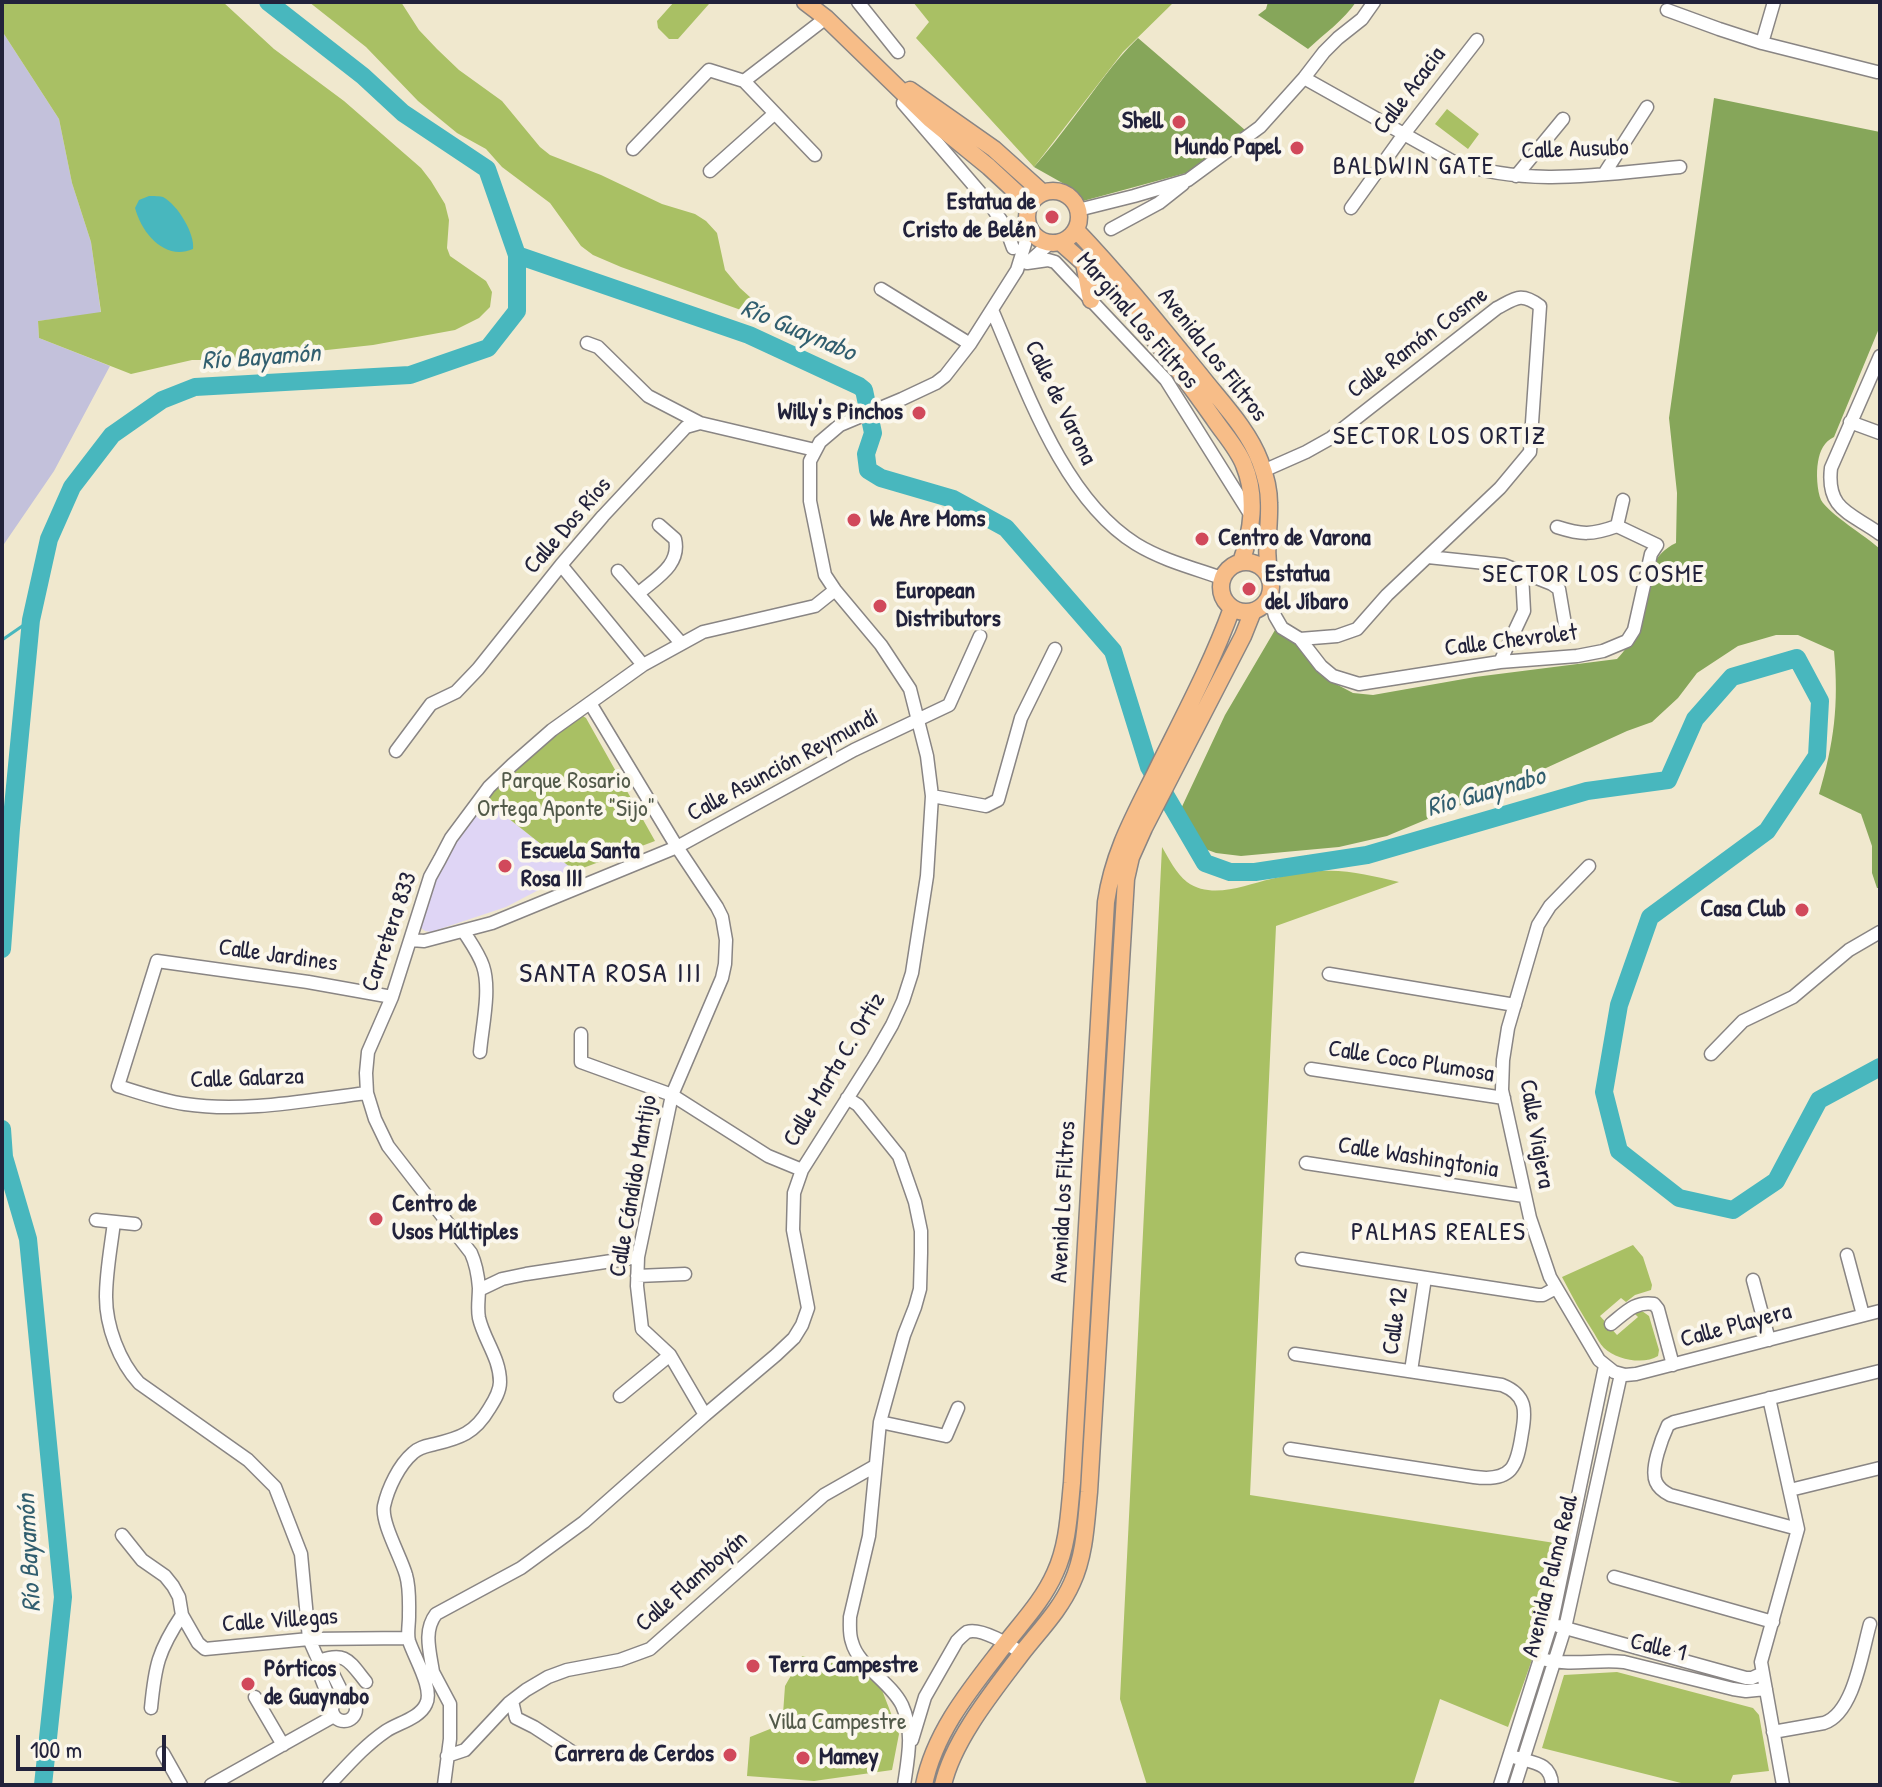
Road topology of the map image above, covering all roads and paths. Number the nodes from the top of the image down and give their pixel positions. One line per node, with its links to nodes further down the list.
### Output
1 (805, 2): 6 (main road)
2 (858, 2): 9 (street)
3 (1374, 2): 12 (street)
4 (1774, 2): 8 (street)
5 (1667, 10): 8 (street)
6 (826, 18): 10 (main road); 13 (street)
7 (1477, 40): 17 (street, Calle Acacia)
8 (1762, 43): 11 (street)
9 (898, 52)
10 (876, 66): 25 (main road); 26 (main road); 33 (street)
11 (1877, 72)
12 (1304, 78): 17 (street, Calle Ausubo); 24 (street)
13 (744, 81): 15 (street); 18 (street)
14 (1647, 107): 22 (street)
15 (774, 114): 19 (street); 21 (street)
16 (1563, 119): 23 (street)
17 (1404, 134): 23 (street, Calle Ausubo); 27 (street, Calle Acacia)
18 (633, 149)
19 (815, 155)
20 (1680, 167): 22 (street, Calle Ausubo)
21 (710, 171)
22 (1604, 174): 23 (street, Calle Ausubo)
23 (1516, 176)
24 (1188, 180): 28 (street); 30 (street)
25 (1043, 193): 26 (main road); 28 (main road)
26 (1030, 205): 29 (main road)
27 (1351, 208)
28 (1078, 210): 31 (main road)
29 (1028, 225): 32 (main road); 35 (street)
30 (1111, 229)
31 (1076, 230): 32 (main road); 46 (main road, Avenida Los Filtros)
32 (1055, 243): 34 (main road, Avenida Los Filtros); 35 (street)
33 (1013, 248)
34 (1084, 263): 37 (main road); 48 (main road, Avenida Los Filtros)
35 (1022, 266): 37 (street, Marginal Los Filtros); 38 (street)
36 (881, 289): 40 (street)
37 (1091, 300): 48 (street, Marginal Los Filtros)
38 (992, 310): 40 (street); 59 (street, Calle de Varona)
39 (587, 343): 43 (street)
40 (970, 344): 45 (street)
41 (1880, 356): 42 (street)
42 (1850, 422): 44 (street); 52 (street)
43 (700, 423): 45 (street); 55 (street, Calle Dos Ríos)
44 (1880, 433)
45 (815, 450): 60 (street)
46 (1263, 471): 53 (street, Calle Ramón Cosme); 58 (main road, Avenida Los Filtros)
47 (1623, 500): 50 (street)
48 (1251, 515): 54 (main road, Avenida Los Filtros)
49 (659, 525): 61 (street)
50 (1617, 526): 51 (street); 70 (street, Calle Chevrolet)
51 (1557, 527)
52 (1880, 534)
53 (1428, 557): 57 (street); 67 (street, Calle Ramón Cosme)
54 (1241, 562): 58 (main road); 59 (main road)
55 (561, 565): 71 (street); 75 (street, Calle Dos Ríos)
56 (618, 571): 61 (street)
57 (1522, 574): 66 (street); 70 (street)
58 (1270, 576): 62 (main road)
59 (1222, 578): 63 (main road)
60 (835, 590): 68 (street, Carretera 833); 74 (street, Calle Marta C. Ortiz)
61 (639, 593): 68 (street)
62 (1270, 596): 64 (main road); 67 (street, Calle Chevrolet)
63 (1232, 608): 64 (main road); 73 (main road, Avenida Los Filtros)
64 (1253, 611): 73 (main road, Avenida Los Filtros)
65 (980, 636): 74 (street, Calle Asunción Reymundí)
66 (1567, 636)
67 (1300, 639): 70 (street, Calle Chevrolet)
68 (681, 643): 71 (street, Carretera 833)
69 (1055, 649): 76 (street)
70 (1500, 662)
71 (643, 665): 72 (street, Carretera 833)
72 (590, 703): 77 (street, Calle Cándido Mantijo); 82 (street, Carretera 833)
73 (1197, 706): 78 (main road, Avenida Los Filtros)
74 (918, 720): 76 (street, Calle Marta C. Ortiz); 77 (street, Calle Asunción Reymundí)
75 (396, 751)
76 (932, 796): 93 (street, Calle Marta C. Ortiz)
77 (677, 847): 80 (street, Calle Asunción Reymundí); 92 (street, Calle Cándido Mantijo)
78 (1125, 852): 140 (main road, Avenida Los Filtros); 141 (main road, Avenida Los Filtros)
79 (1589, 866): 86 (street, Calle Viajera)
80 (464, 932): 82 (street, Calle Asunción Reymundí); 88 (street)
81 (1880, 932): 89 (street)
82 (411, 940): 85 (street, Carretera 833)
83 (157, 961): 85 (street, Calle Jardines); 91 (street, Calle Galarza)
84 (1329, 974): 86 (street)
85 (392, 997): 91 (street, Carretera 833)
86 (1515, 1005): 94 (street, Calle Viajera)
87 (581, 1034): 92 (street)
88 (480, 1052)
89 (1711, 1054)
90 (1311, 1069): 94 (street, Calle Coco Plumosa)
91 (367, 1093): 109 (street, Carretera 833)
92 (672, 1095): 96 (street); 102 (street, Calle Cándido Mantijo)
93 (847, 1098): 96 (street, Calle Marta C. Ortiz); 125 (street)
94 (1504, 1098): 97 (street, Calle Viajera)
95 (1306, 1163): 97 (street, Calle Washingtonia)
96 (802, 1170): 124 (street, Calle Marta C. Ortiz)
97 (1524, 1196): 108 (street, Calle Viajera)
98 (96, 1220): 99 (street)
99 (114, 1222): 100 (street); 139 (street)
100 (135, 1224)
101 (1847, 1255): 111 (street)
102 (638, 1257): 105 (street, Calle Cándido Mantijo); 109 (street)
103 (1302, 1259): 106 (street)
104 (685, 1274): 105 (street)
105 (637, 1276): 115 (street, Calle Cándido Mantijo)
106 (1425, 1278): 108 (street); 118 (street, Calle 12)
107 (1753, 1280): 113 (street)
108 (1556, 1288): 117 (street, Calle Viajera)
109 (479, 1290): 138 (street, Carretera 833)
110 (1880, 1311): 111 (street, Calle Playera)
111 (1863, 1315): 113 (street, Calle Playera)
112 (1611, 1324): 116 (street)
113 (1769, 1340): 116 (street, Calle Playera)
114 (1295, 1354): 118 (street)
115 (670, 1355): 121 (street); 124 (street, Calle Cándido Mantijo)
116 (1673, 1365): 120 (street, Calle Playera)
117 (1605, 1366): 120 (street); 135 (street, Avenida Palma Real)
118 (1411, 1371): 126 (street)
119 (1880, 1371): 122 (street)
120 (1621, 1374): 137 (street, Avenida Palma Real)
121 (620, 1396)
122 (1769, 1398): 129 (street); 130 (street)
123 (958, 1408): 125 (street)
124 (705, 1415): 146 (street)
125 (880, 1422): 127 (street)
126 (1290, 1449)
127 (875, 1466): 149 (street); 153 (street, Calle Flamboyán)
128 (1880, 1468): 129 (street)
129 (1790, 1490): 130 (street)
130 (1798, 1529): 134 (street)
131 (122, 1535): 133 (street, Calle Villegas)
132 (1614, 1577): 134 (street)
133 (182, 1615): 139 (street, Calle Villegas); 154 (street)
134 (1773, 1622): 145 (street)
135 (1551, 1624): 137 (street, Calle 1); 142 (street, Avenida Palma Real)
136 (1870, 1624): 156 (street)
137 (1565, 1628): 143 (street, Avenida Palma Real); 145 (street, Calle 1)
138 (408, 1638): 139 (street, Calle Villegas); 146 (street, Carretera 833)
139 (309, 1639): 144 (street)
140 (1006, 1643): 141 (street); 152 (street); 169 (main road, Avenida Los Filtros)
141 (1022, 1653): 170 (main road, Avenida Los Filtros)
142 (1539, 1658): 143 (street, Calle 1); 160 (street, Avenida Palma Real)
143 (1554, 1662): 148 (street, Calle 1); 163 (street, Avenida Palma Real)
144 (320, 1664): 147 (street); 150 (street); 155 (street)
145 (1763, 1673): 148 (street)
146 (428, 1674): 161 (street); 166 (street, Carretera 833)
147 (366, 1682)
148 (1766, 1689): 156 (street)
149 (893, 1690): 152 (street); 158 (street)
150 (344, 1696): 155 (street); 155 (street)
151 (255, 1697): 157 (street)
152 (925, 1697): 158 (street)
153 (512, 1701): 161 (street, Calle Flamboyán); 162 (street)
154 (151, 1708)
155 (333, 1711): 157 (street)
156 (1773, 1732): 174 (street)
157 (283, 1745): 165 (street)
158 (910, 1747): 168 (street)
159 (163, 1753): 164 (street)
160 (1508, 1755): 163 (street); 171 (street, Avenida Palma Real)
161 (447, 1756): 167 (street)
162 (580, 1757)
163 (1522, 1760): 172 (street, Avenida Palma Real); 173 (street)
164 (181, 1785)
165 (211, 1785)
166 (329, 1785)
167 (444, 1785)
168 (904, 1785)
169 (924, 1785)
170 (943, 1785)
171 (1501, 1785)
172 (1515, 1785)
173 (1552, 1785)
174 (1783, 1785)

